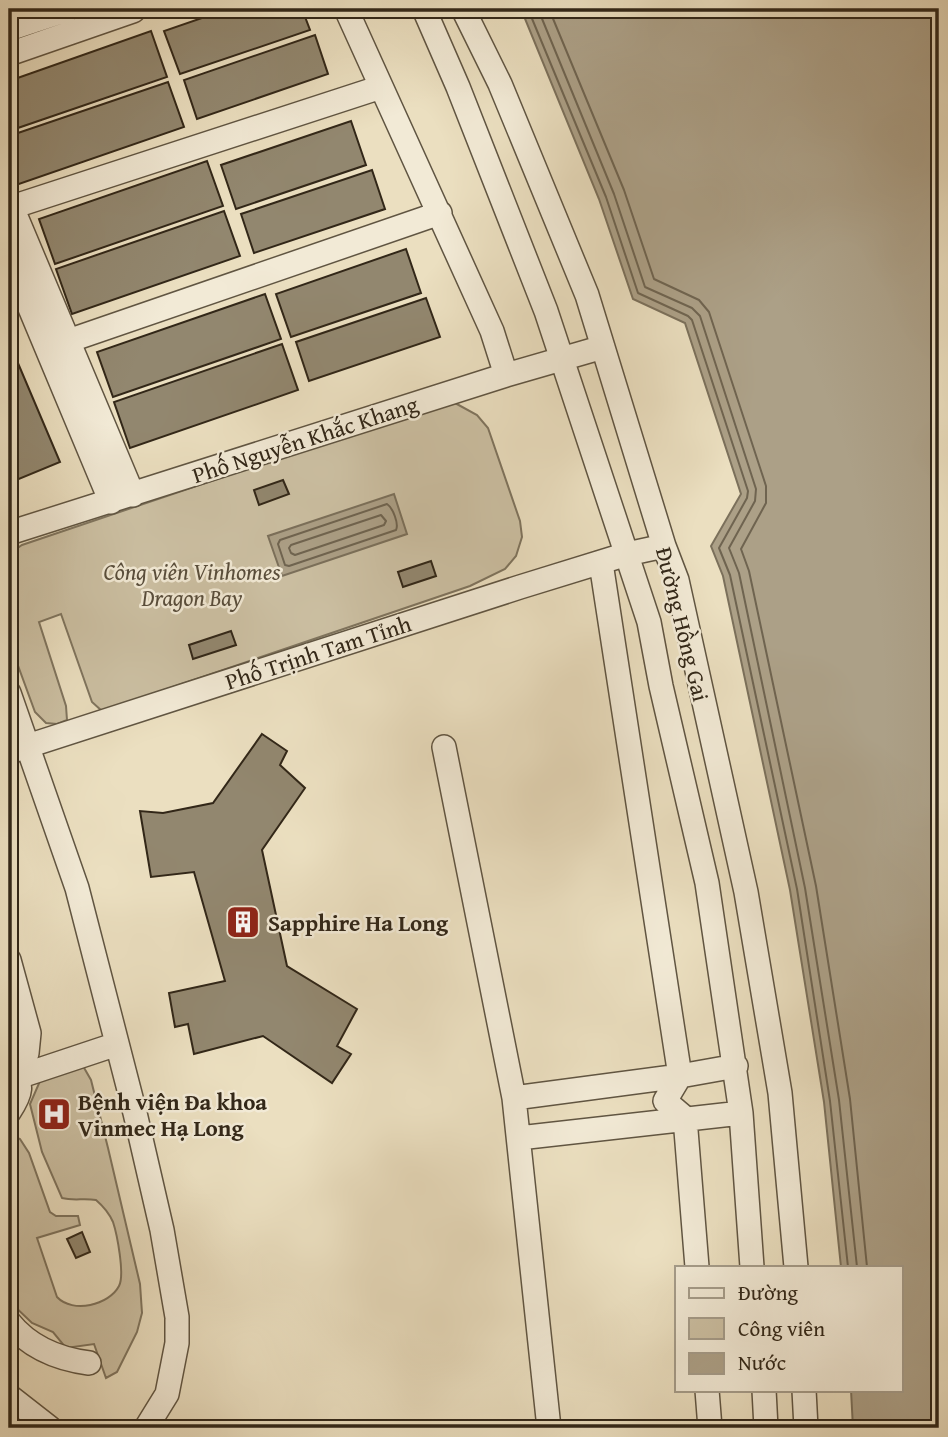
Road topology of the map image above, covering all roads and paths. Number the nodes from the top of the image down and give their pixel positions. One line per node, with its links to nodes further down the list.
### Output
1 (69, 9): 6 (street)
2 (135, 9): 7 (street)
3 (346, 9): 8 (street)
4 (424, 9): 14 (street, Đường Hồng Gai)
5 (463, 9): 13 (street, Đường Hồng Gai)
6 (9, 29)
7 (9, 54)
8 (381, 87): 9 (street); 10 (street)
9 (10, 203): 12 (street)
10 (440, 214): 12 (street); 15 (street)
11 (9, 258): 17 (street)
12 (68, 341): 16 (street)
13 (603, 347): 14 (street, Phố Nguyễn Khắc Khang); 19 (street, Đường Hồng Gai)
14 (563, 358): 15 (street, Phố Nguyễn Khắc Khang); 20 (street, Đường Hồng Gai)
15 (506, 375): 16 (street, Phố Nguyễn Khắc Khang)
16 (133, 495): 17 (street, Phố Nguyễn Khắc Khang)
17 (111, 502): 18 (street, Phố Nguyễn Khắc Khang)
18 (9, 533)
19 (664, 546): 20 (street); 37 (street, Đường Hồng Gai)
20 (627, 554): 21 (street, Phố Trịnh Tam Tỉnh); 27 (street, Đường Hồng Gai)
21 (601, 563): 24 (street, Phố Trịnh Tam Tỉnh); 29 (street)
22 (9, 693): 24 (street)
23 (444, 747): 30 (street)
24 (17, 749): 26 (street)
25 (9, 960): 28 (street)
26 (117, 1044): 28 (street); 45 (street)
27 (736, 1066): 29 (street); 32 (street, Đường Hồng Gai)
28 (12, 1069): 31 (street)
29 (680, 1076): 30 (street); 33 (street)
30 (514, 1098): 34 (street)
31 (9, 1112)
32 (741, 1113): 33 (street); 36 (street, Đường Hồng Gai)
33 (685, 1118): 34 (street); 35 (street)
34 (519, 1138): 46 (street)
35 (697, 1266)
36 (752, 1266)
37 (796, 1266)
38 (9, 1322): 39 (street)
39 (89, 1363)
40 (707, 1392): 47 (street)
41 (764, 1392): 48 (street)
42 (804, 1392): 49 (street)
43 (9, 1396): 44 (street)
44 (50, 1428)
45 (146, 1428)
46 (549, 1428)
47 (710, 1428)
48 (766, 1428)
49 (806, 1428)

